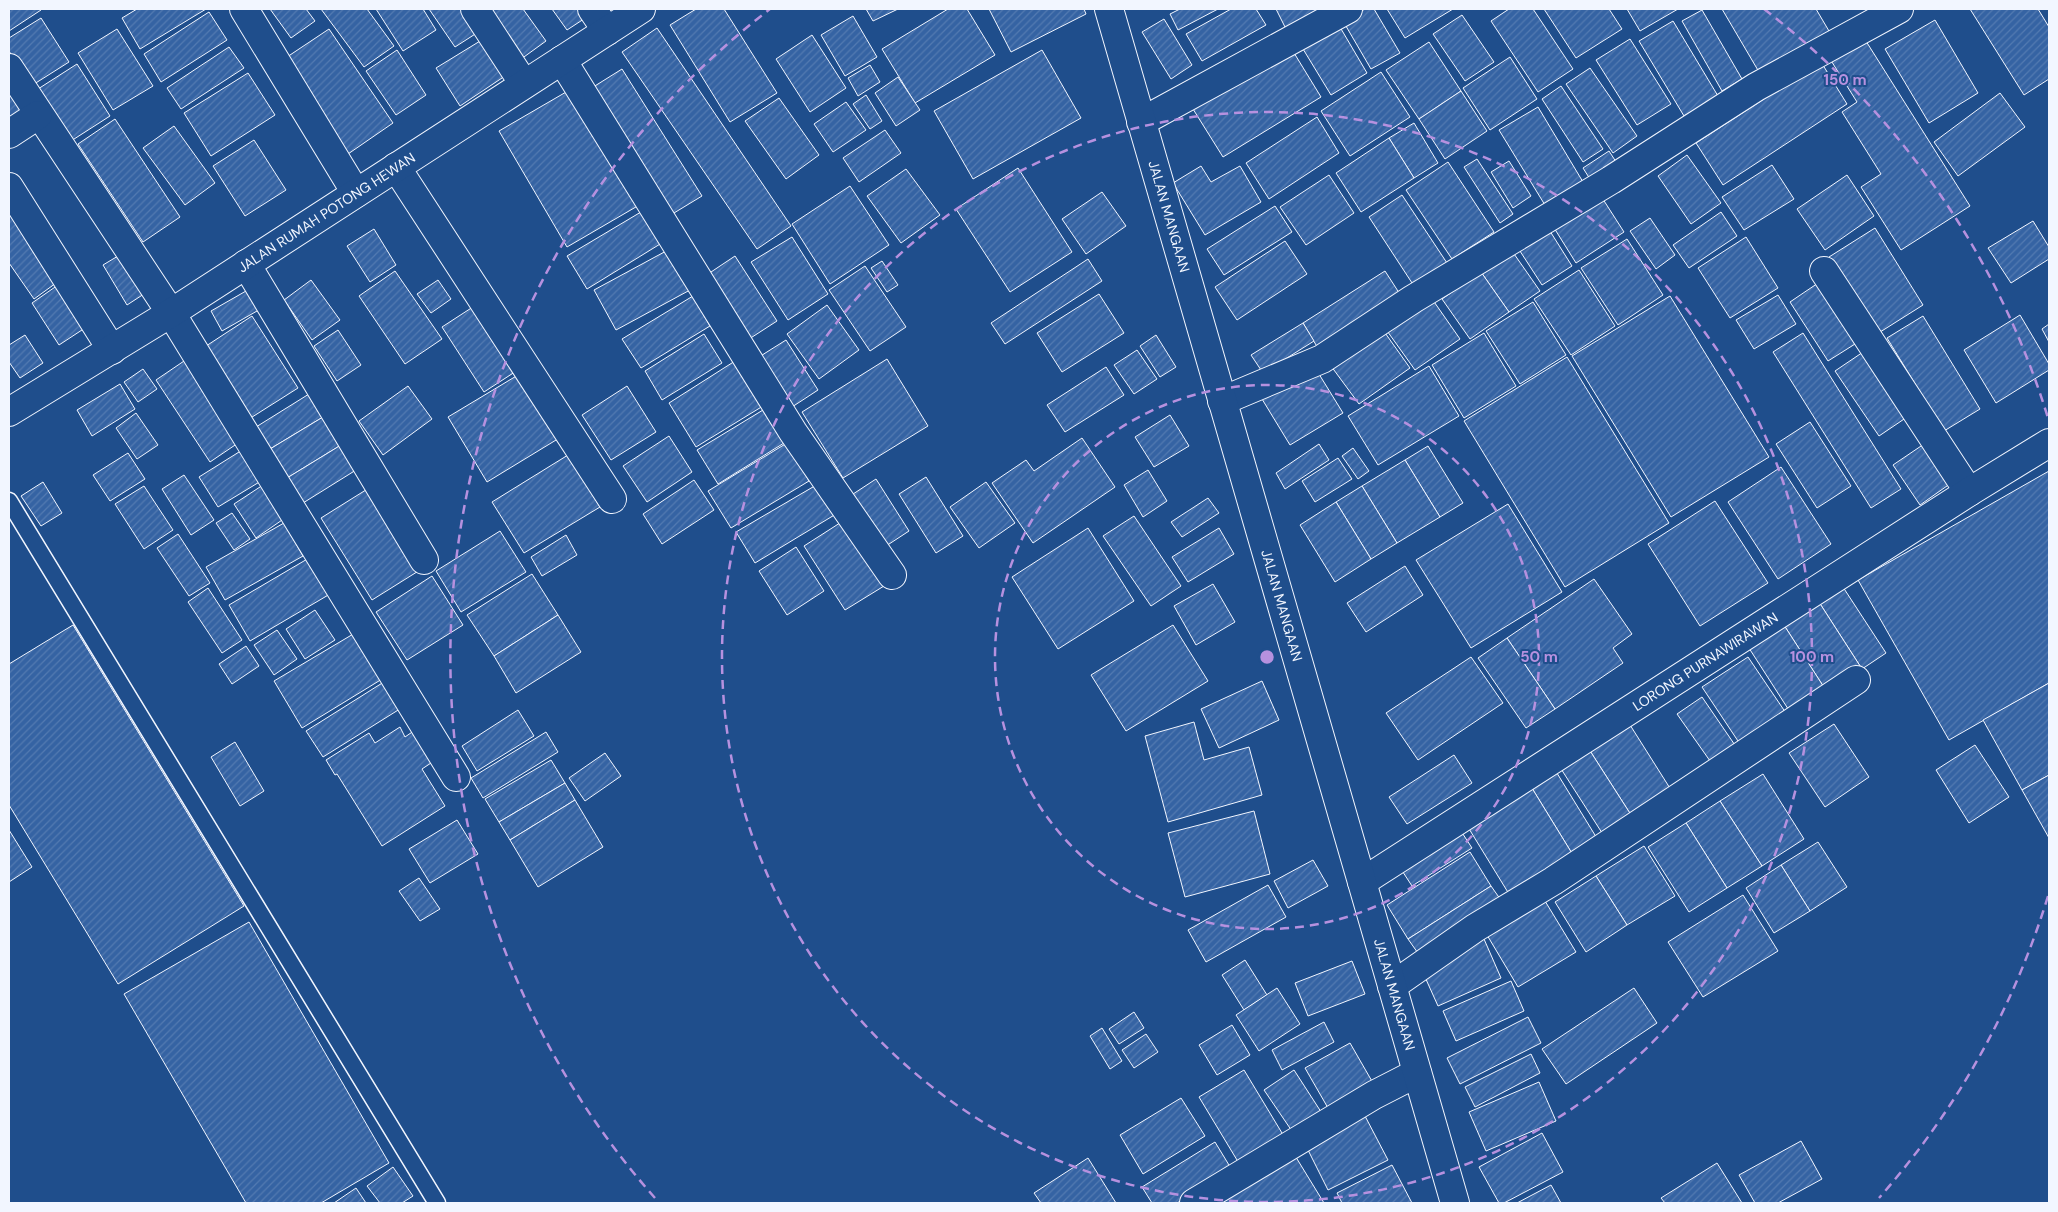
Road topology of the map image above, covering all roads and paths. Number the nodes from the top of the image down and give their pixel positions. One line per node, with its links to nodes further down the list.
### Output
1 (244, 9): 16 (street)
2 (475, 9): 10 (street)
3 (641, 9): 7 (street, JALAN RUMAH POTONG HEWAN)
4 (1109, 9): 12 (street, JALAN MANGAAN)
5 (1348, 9): 12 (street)
6 (1899, 9): 21 (street)
7 (599, 20): 8 (street, JALAN RUMAH POTONG HEWAN)
8 (562, 60): 10 (street, JALAN RUMAH POTONG HEWAN); 28 (street)
9 (9, 68): 11 (street)
10 (524, 84): 14 (street, JALAN RUMAH POTONG HEWAN)
11 (38, 115): 13 (street); 19 (street)
12 (1141, 122): 21 (street, JALAN MANGAAN)
13 (9, 134)
14 (396, 167): 16 (street, JALAN RUMAH POTONG HEWAN); 25 (street)
15 (9, 187): 20 (street)
16 (356, 193): 17 (street, JALAN RUMAH POTONG HEWAN)
17 (246, 264): 19 (street, JALAN RUMAH POTONG HEWAN); 27 (street)
18 (1824, 271): 24 (street)
19 (170, 313): 20 (street, JALAN RUMAH POTONG HEWAN); 30 (street)
20 (112, 350): 22 (street, JALAN RUMAH POTONG HEWAN)
21 (1222, 400): 31 (street, JALAN MANGAAN)
22 (9, 412)
23 (2049, 443): 24 (street, LORONG PURNAWIRAWAN)
24 (1969, 492): 31 (street, LORONG PURNAWIRAWAN)
25 (612, 500)
26 (9, 501): 34 (lane)
27 (424, 560)
28 (892, 575)
29 (1856, 680): 32 (street)
30 (456, 777)
31 (1362, 882): 32 (street, JALAN MANGAAN)
32 (1392, 986): 33 (street, JALAN MANGAAN)
33 (1417, 1073): 35 (street); 36 (street, JALAN MANGAAN)
34 (437, 1203)
35 (1194, 1203)
36 (1455, 1203)

